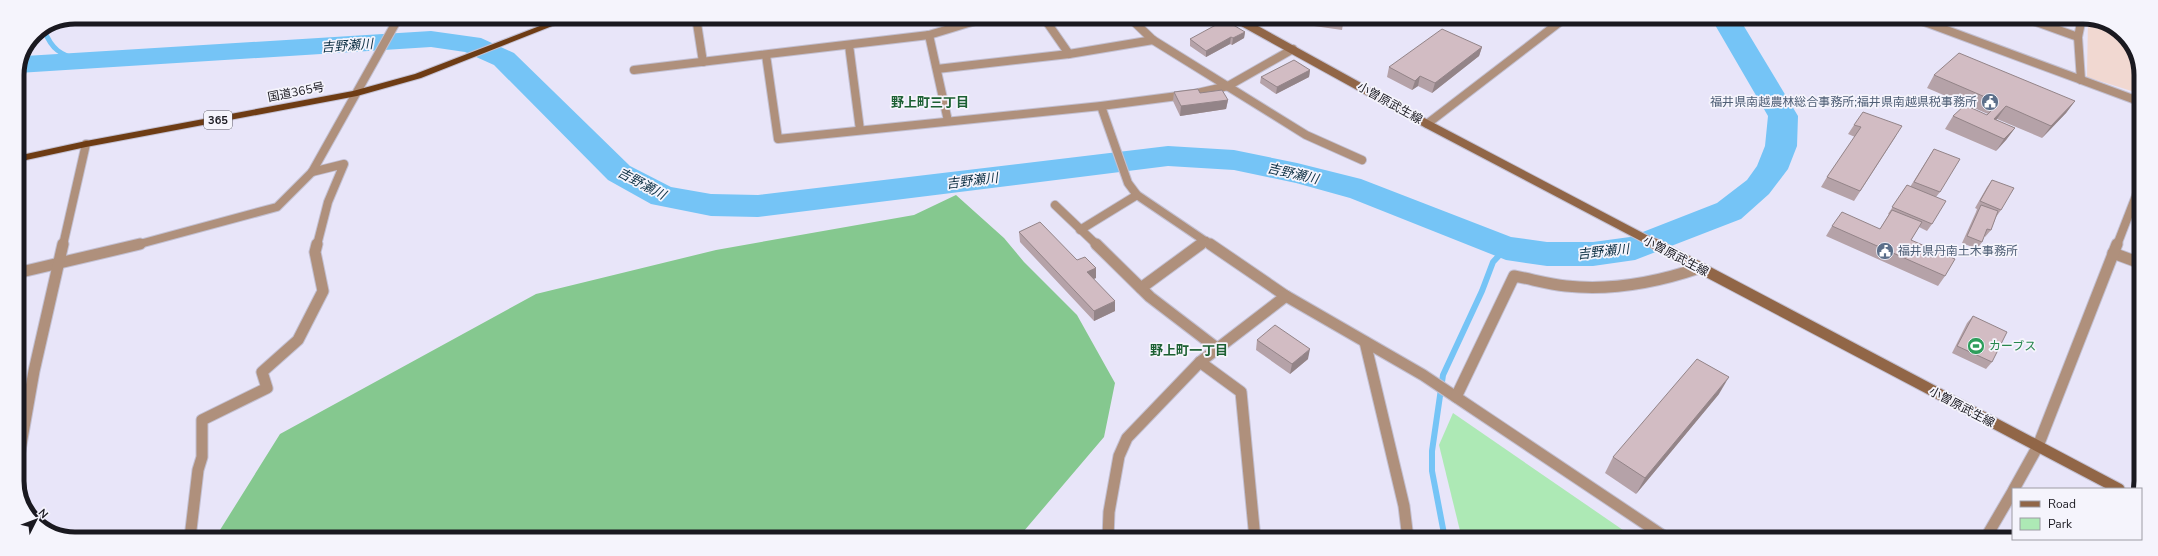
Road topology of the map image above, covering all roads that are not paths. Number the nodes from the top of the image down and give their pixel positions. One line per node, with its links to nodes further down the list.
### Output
1 (395, 24): 24 (street)
2 (553, 24): 24 (highway, 国道365号 / 365)
3 (697, 24): 19 (street)
4 (966, 24): 12 (street)
5 (1048, 24): 17 (street)
6 (1136, 24): 14 (street)
7 (1246, 24): 16 (main road, 小曽原武生線)
8 (1557, 24): 28 (street)
9 (1930, 24): 22 (street)
10 (2042, 24): 13 (street)
11 (2081, 24): 13 (street)
12 (930, 35): 15 (street); 20 (street)
13 (2078, 37): 22 (street)
14 (1153, 40): 17 (street); 23 (street)
15 (849, 45): 18 (street); 29 (street)
16 (1293, 49): 23 (street); 28 (main road, 小曽原武生線)
17 (1069, 54): 20 (street)
18 (766, 55): 19 (street); 29 (street)
19 (703, 62): 21 (street)
20 (936, 69): 27 (street)
21 (634, 70)
22 (2081, 80): 25 (street)
23 (1228, 86): 26 (street); 32 (street)
24 (354, 94): 30 (highway, 国道365号 / 365); 33 (street)
25 (2134, 99)
26 (1101, 106): 27 (street); 34 (street)
27 (948, 121): 29 (street)
28 (1427, 124): 42 (main road, 小曽原武生線)
29 (860, 130)
30 (86, 144): 31 (highway, 国道365号 / 365); 41 (street)
31 (24, 157)
32 (1362, 160)
33 (312, 172): 41 (street); 55 (street)
34 (1137, 195): 37 (street); 38 (street)
35 (2134, 201): 39 (street)
36 (1054, 205): 37 (street)
37 (1080, 230): 44 (street)
38 (1206, 241): 44 (street); 45 (street)
39 (2114, 253): 40 (street); 51 (street)
40 (2134, 261)
41 (58, 263): 43 (street); 50 (street)
42 (1699, 268): 49 (street); 51 (main road, 小曽原武生線)
43 (24, 271)
44 (1141, 288): 47 (street)
45 (1286, 296): 46 (street); 47 (street)
46 (1365, 342): 49 (street); 58 (street)
47 (1218, 349): 48 (street)
48 (1200, 362): 56 (street); 57 (street)
49 (1456, 397): 59 (street)
50 (24, 427)
51 (2038, 446): 52 (street); 53 (main road, 小曽原武生線)
52 (2015, 488)
53 (2117, 488)
54 (2012, 494): 60 (street)
55 (191, 532)
56 (1108, 532)
57 (1254, 532)
58 (1407, 532)
59 (1658, 532)
60 (1990, 532)

